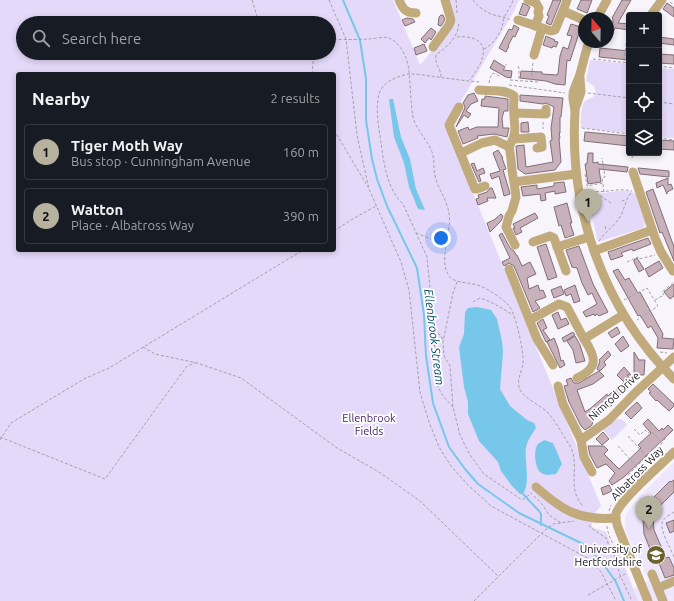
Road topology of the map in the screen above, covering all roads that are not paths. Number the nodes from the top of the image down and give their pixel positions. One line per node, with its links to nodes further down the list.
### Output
1 (398, 0): 10 (street)
2 (445, 0): 14 (street)
3 (528, 0): 13 (street)
4 (567, 0): 7 (street)
5 (607, 0): 8 (street)
6 (662, 0): 9 (street)
7 (563, 11): 11 (street); 13 (street)
8 (600, 12)
9 (653, 12)
10 (416, 14)
11 (578, 17)
12 (518, 20): 13 (street)
13 (539, 27): 16 (street)
14 (433, 47)
15 (587, 48): 25 (street)
16 (533, 55)
17 (479, 90): 20 (street)
18 (459, 107): 23 (street)
19 (545, 111): 20 (street)
20 (514, 113): 21 (street)
21 (512, 143): 22 (street); 23 (street); 26 (street)
22 (537, 148)
23 (461, 153): 27 (street)
24 (633, 172): 28 (street)
25 (576, 174): 26 (street); 29 (street)
26 (514, 182): 31 (street)
27 (485, 186)
28 (652, 230): 33 (street); 36 (street)
29 (589, 237): 32 (street); 33 (street)
30 (533, 242): 32 (street)
31 (515, 245)
32 (557, 247): 35 (street)
33 (596, 248): 37 (street)
34 (509, 269): 38 (street)
35 (566, 270)
36 (673, 271)
37 (623, 315): 39 (street); 42 (street)
38 (530, 320): 39 (street); 41 (street)
39 (584, 339): 43 (street)
40 (673, 357): 42 (street, Nimrod Drive)
41 (553, 365)
42 (662, 367): 44 (street); 46 (street, Nimrod Drive)
43 (577, 378)
44 (674, 379)
45 (558, 386): 46 (street, Nimrod Drive)
46 (581, 440): 48 (street, Nimrod Drive)
47 (674, 452): 50 (street, Albatross Way)
48 (592, 472)
49 (536, 487): 50 (street)
50 (611, 519): 54 (street, Albatross Way)
51 (652, 574): 53 (street)
52 (674, 581): 53 (street)
53 (658, 588): 55 (street)
54 (648, 601)
55 (664, 601)

